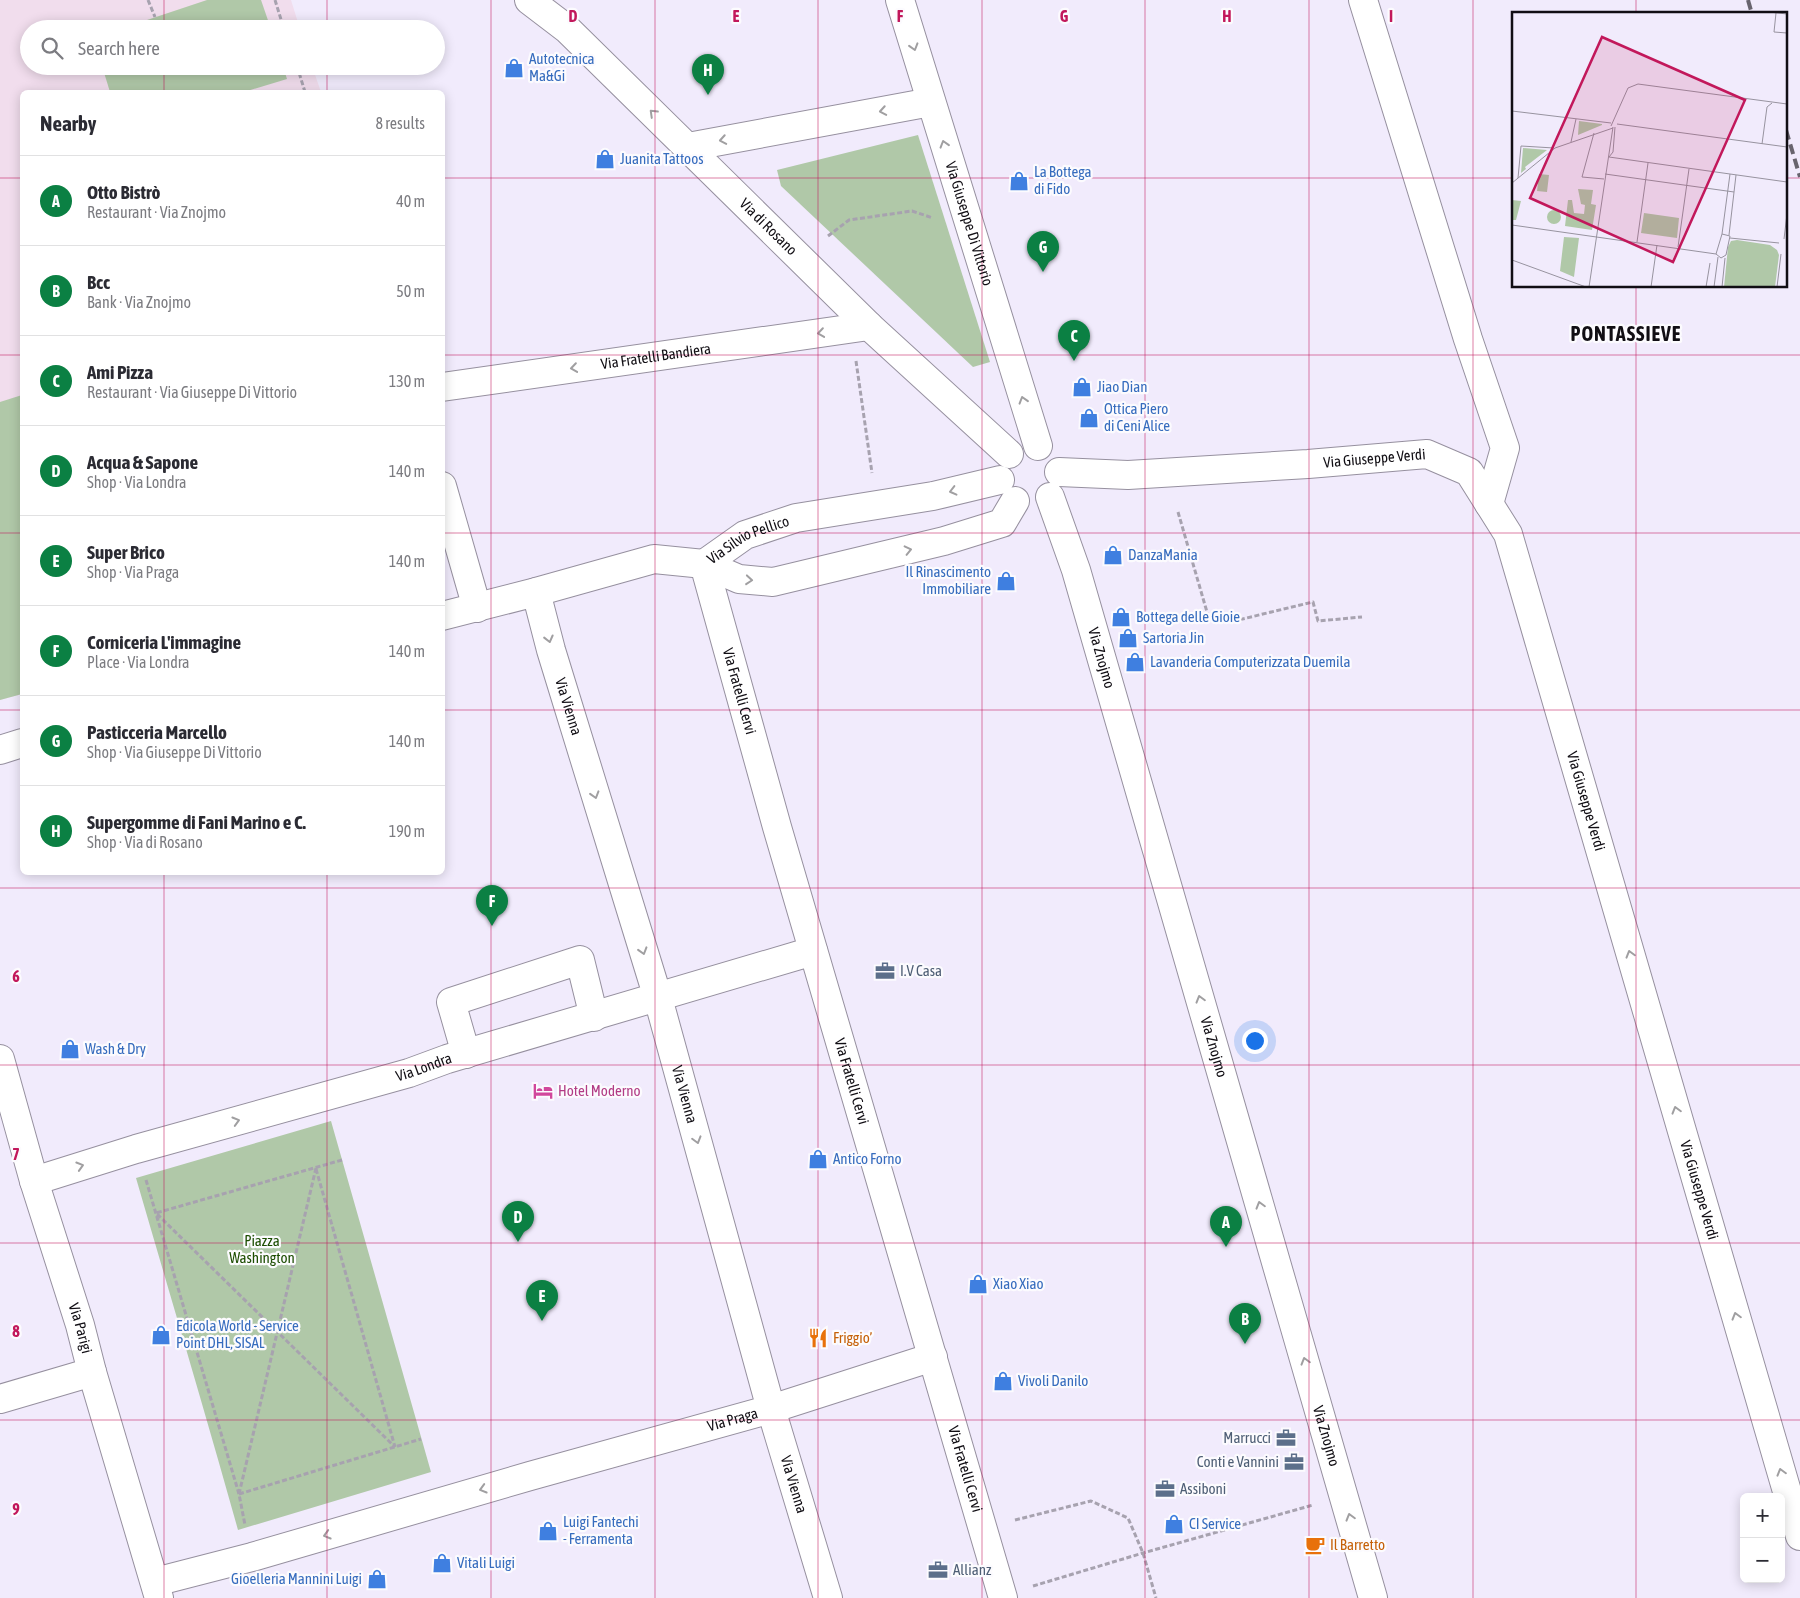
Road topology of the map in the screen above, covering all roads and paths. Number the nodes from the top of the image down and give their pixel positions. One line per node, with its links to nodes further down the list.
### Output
1 (148, 0): 7 (path)
2 (275, 0): 8 (path)
3 (529, 0): 9 (street, Via di Rosano)
4 (557, 0): 9 (street)
5 (900, 0): 12 (street, Via Giuseppe Di Vittorio, one-way to 12)
6 (1364, 0): 26 (street)
7 (155, 17)
8 (281, 20)
9 (567, 29): 13 (street, Via di Rosano, one-way to 9)
10 (300, 75): 11 (path)
11 (305, 90)
12 (931, 102): 13 (street, one-way to 13); 19 (street, Via Giuseppe Di Vittorio, one-way to 12)
13 (688, 146): 16 (street, Via di Rosano)
14 (940, 220): 15 (path)
15 (828, 236)
16 (869, 326): 18 (street, Via Fratelli Bandiera, one-way to 18); 20 (street, Via di Rosano)
17 (855, 357): 22 (path)
18 (445, 387)
19 (1038, 446): 20 (street); 21 (street)
20 (1009, 454): 23 (street)
21 (1059, 472): 25 (street); 26 (street, Via Giuseppe Verdi)
22 (873, 479)
23 (1008, 490): 25 (street); 28 (street, Via Silvio Pellico, one-way to 28); 28 (street, one-way to 23)
24 (445, 496): 30 (street)
25 (1050, 497): 63 (street, Via Znojmo, one-way to 25)
26 (1489, 504): 56 (street, Via Giuseppe Verdi, one-way to 26)
27 (1178, 512): 32 (path)
28 (704, 564): 29 (street, Via Silvio Pellico); 35 (street, Via Fratelli Cervi)
29 (536, 592): 30 (street, Via Silvio Pellico); 36 (street, Via Vienna, one-way to 36)
30 (477, 608): 31 (street, Via Silvio Pellico)
31 (445, 615)
32 (1362, 617)
33 (20, 744): 34 (street)
34 (0, 750)
35 (813, 951): 36 (street, Via Londra); 46 (street, Via Fratelli Cervi)
36 (658, 998): 37 (street, Via Londra); 49 (street, Via Vienna, one-way to 49)
37 (594, 1017): 38 (street, Via Londra); 38 (street)
38 (466, 1054): 43 (street, Via Londra, one-way to 38)
39 (0, 1059): 43 (street, Via Parigi)
40 (342, 1160): 41 (path)
41 (316, 1168): 44 (path); 45 (path); 51 (path)
42 (145, 1175): 44 (path)
43 (34, 1181): 47 (street, Via Parigi)
44 (156, 1213): 45 (path); 52 (path)
45 (277, 1332): 51 (path); 52 (path)
46 (933, 1357): 49 (street, Via Praga); 61 (street, Via Fratelli Cervi)
47 (92, 1372): 48 (street); 59 (street, Via Parigi)
48 (0, 1399)
49 (771, 1408): 59 (street, Via Praga, one-way to 59); 60 (street, Via Vienna)
50 (421, 1439): 51 (path)
51 (395, 1447): 52 (path)
52 (239, 1494): 55 (path)
53 (1314, 1505): 57 (path)
54 (1009, 1521): 57 (path)
55 (246, 1527)
56 (1800, 1536)
57 (1143, 1553): 58 (path); 62 (path)
58 (1030, 1587)
59 (157, 1590)
60 (828, 1598)
61 (1003, 1598)
62 (1156, 1598)
63 (1373, 1598)

